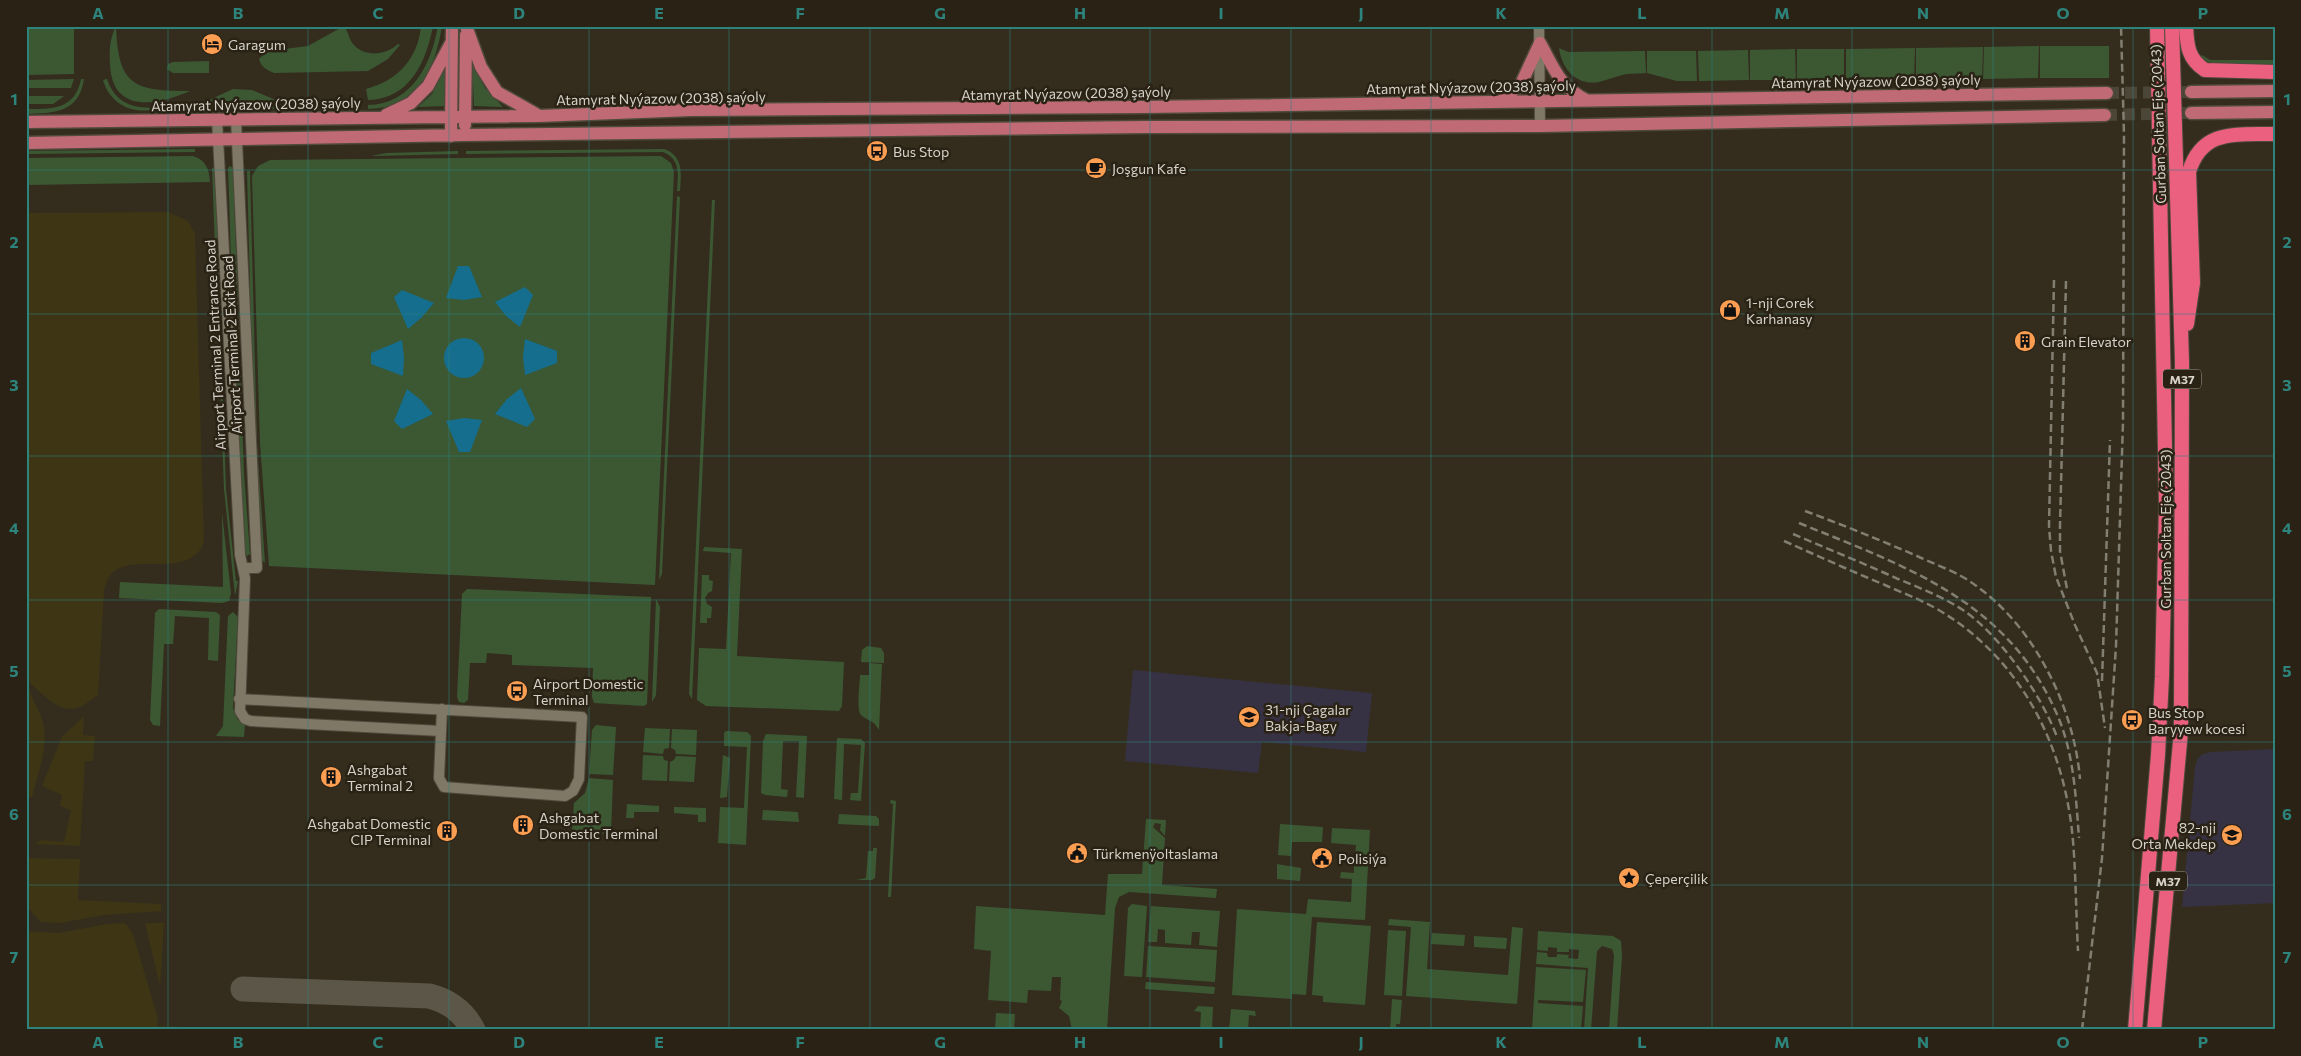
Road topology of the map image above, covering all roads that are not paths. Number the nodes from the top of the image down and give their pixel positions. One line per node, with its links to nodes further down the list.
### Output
1 (452, 26): 7 (main road)
2 (466, 26): 19 (main road); 20 (main road)
3 (1539, 26): 8 (street)
4 (2157, 26): 37 (highway, Gurban Soltan Eje (2043) / M37)
5 (2172, 26): 32 (highway, Gurban Soltan Eje (2043) / M37)
6 (2186, 26): 9 (highway)
7 (452, 41): 19 (main road); 21 (main road)
8 (1540, 43): 13 (main road); 14 (main road); 15 (street)
9 (2275, 72)
10 (2275, 91): 11 (main road)
11 (2191, 92)
12 (2106, 93): 13 (main road, Atamyrat Nyýazow (2038) şaýoly)
13 (1588, 101): 15 (main road, Atamyrat Nyýazow (2038) şaýoly)
14 (1500, 102): 15 (main road, Atamyrat Nyýazow (2038) şaýoly); 20 (main road, Atamyrat Nyýazow (2038) şaýoly)
15 (1540, 102): 25 (street)
16 (2275, 112): 17 (main road)
17 (2191, 113)
18 (2105, 115): 25 (main road)
19 (458, 116): 20 (main road, Atamyrat Nyýazow (2038) şaýoly); 21 (main road, Atamyrat Nyýazow (2038) şaýoly); 27 (main road); 28 (main road)
20 (539, 116)
21 (382, 117): 23 (main road, Atamyrat Nyýazow (2038) şaýoly)
22 (217, 120): 23 (main road, Atamyrat Nyýazow (2038) şaýoly); 24 (main road, Atamyrat Nyýazow (2038) şaýoly); 29 (street, Airport Terminal 2 Entrance Road)
23 (236, 120): 30 (street, Airport Terminal 2 Exit Road)
24 (26, 122)
25 (1540, 126): 27 (main road)
26 (2275, 134): 32 (highway)
27 (464, 135): 28 (main road)
28 (451, 136): 30 (main road)
29 (218, 140): 30 (main road); 31 (main road); 33 (street, Airport Terminal 2 Entrance Road)
30 (236, 140): 33 (street, Airport Terminal 2 Exit Road)
31 (26, 143)
32 (2182, 362): 38 (highway, Gurban Soltan Eje (2043) / M37)
33 (243, 568): 34 (street, Airport Terminal 2 Entrance Road)
34 (239, 699): 35 (street); 36 (street)
35 (446, 710): 36 (street); 36 (street)
36 (441, 730)
37 (2135, 1030)
38 (2154, 1030)

